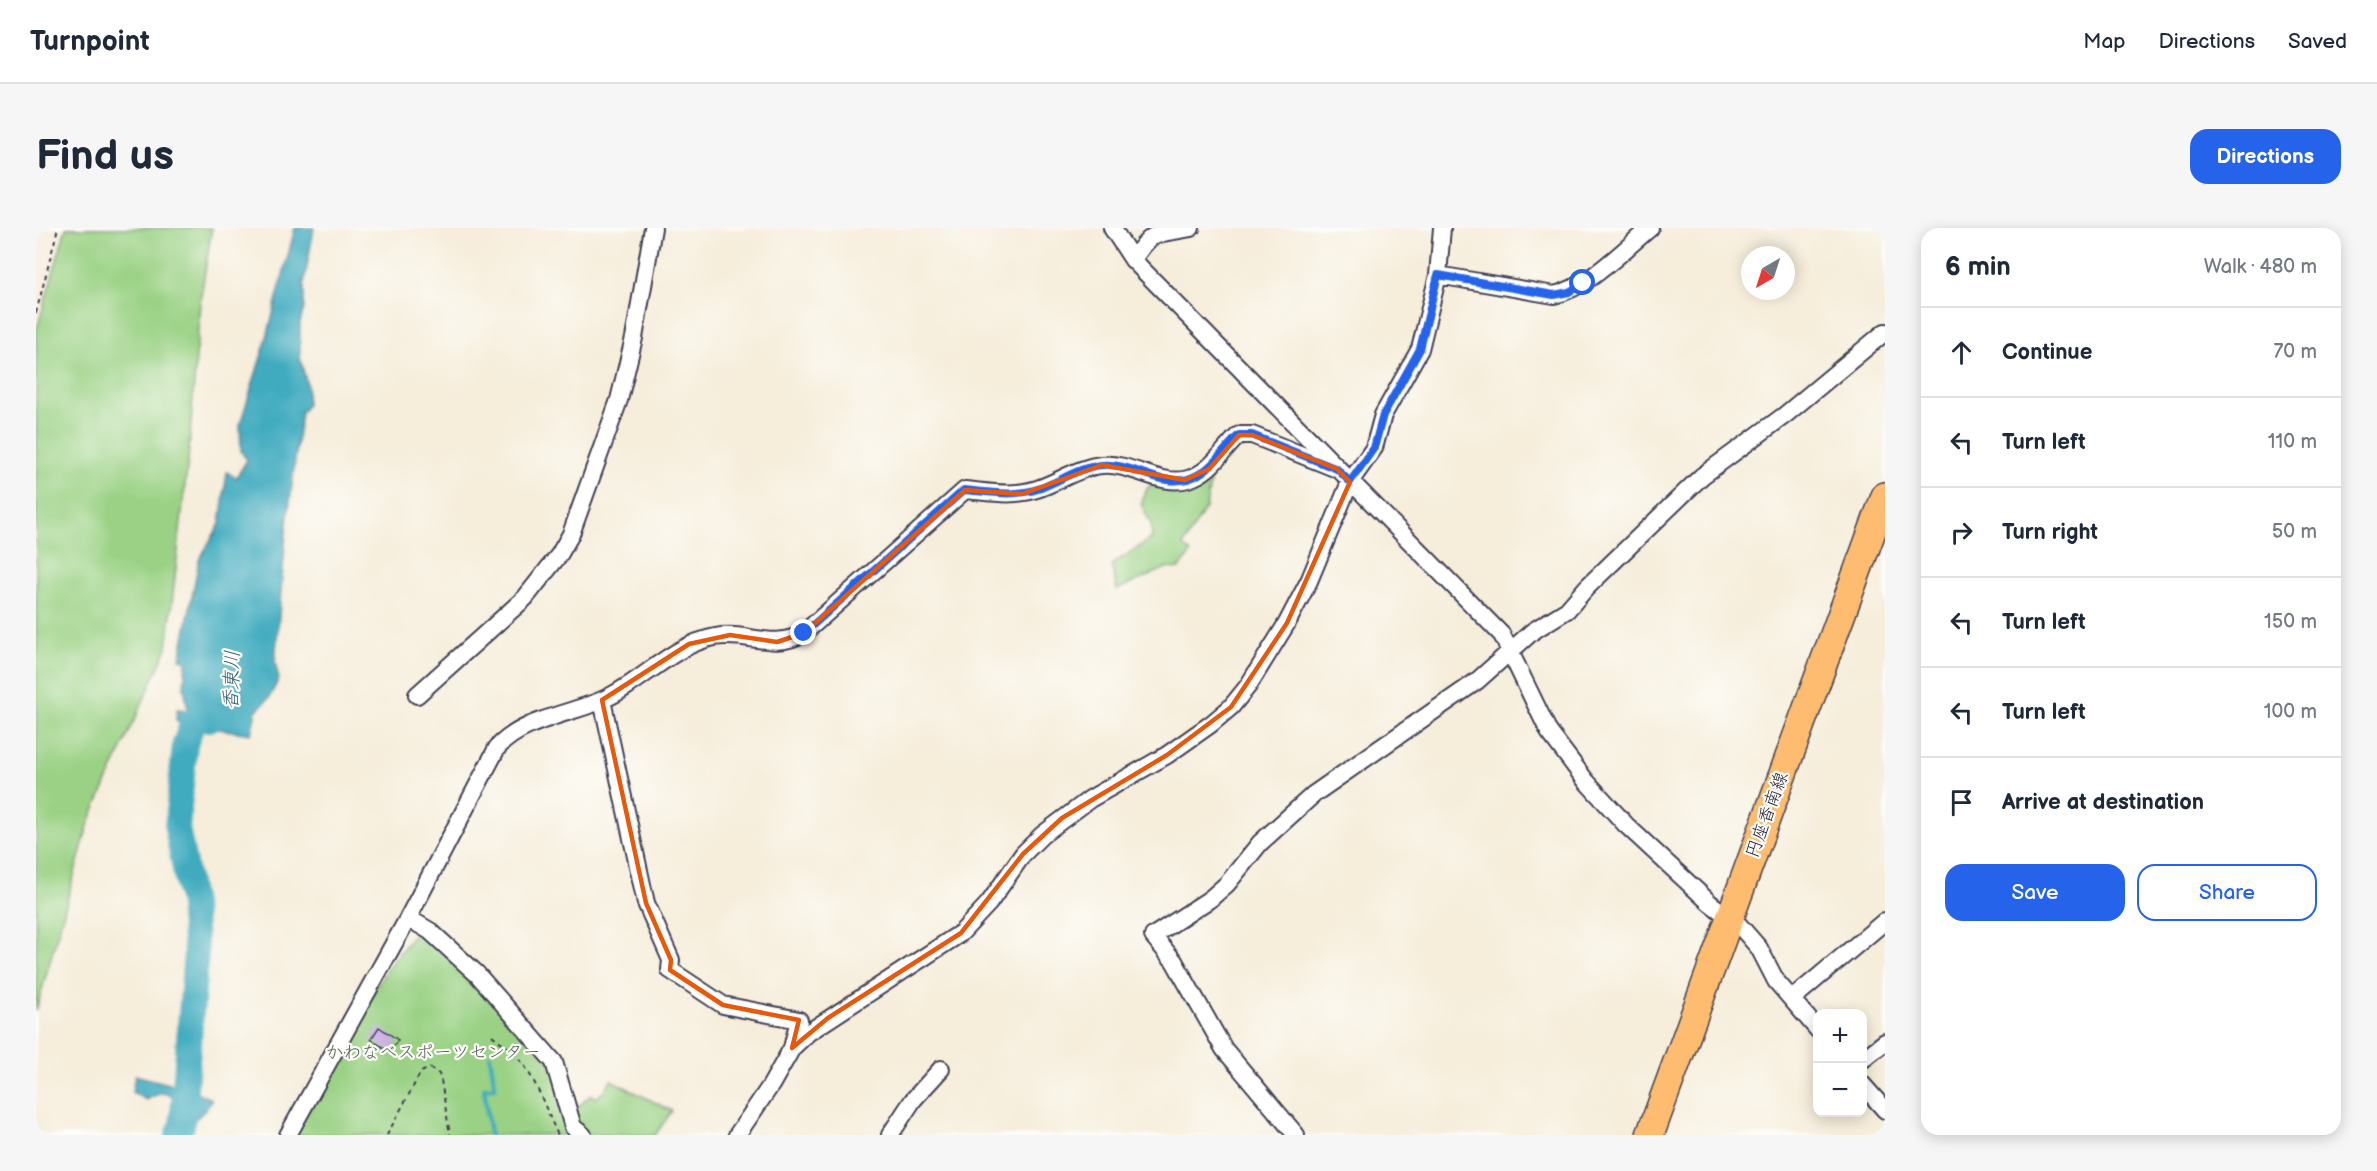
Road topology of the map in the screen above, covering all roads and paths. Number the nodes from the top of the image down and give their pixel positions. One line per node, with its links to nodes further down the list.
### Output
1 (58, 228): 9 (path)
2 (653, 228): 15 (street)
3 (1112, 228): 7 (street)
4 (1191, 228): 7 (street)
5 (1442, 228): 8 (street)
6 (1650, 228): 8 (street)
7 (1133, 260): 11 (street)
8 (1438, 275): 12 (street)
9 (36, 314)
10 (1885, 332): 14 (street)
11 (1337, 469): 12 (street); 16 (street)
12 (1350, 482): 14 (street); 24 (street)
13 (1885, 496): 17 (main road, 円座香南線)
14 (1510, 651): 17 (street); 36 (street)
15 (417, 695)
16 (602, 700): 18 (street); 24 (street)
17 (1729, 917): 20 (street); 37 (main road, 円座香南線)
18 (408, 918): 29 (street); 33 (street)
19 (1885, 921): 20 (street)
20 (1792, 999): 21 (street)
21 (1813, 1024)
22 (492, 1035): 32 (path)
23 (1885, 1042): 25 (street)
24 (792, 1048): 34 (street)
25 (1867, 1057)
26 (941, 1069): 35 (street)
27 (1867, 1089): 28 (street)
28 (1885, 1110)
29 (288, 1135)
30 (387, 1135): 31 (path)
31 (450, 1135)
32 (558, 1135)
33 (583, 1135)
34 (737, 1135)
35 (890, 1135)
36 (1296, 1135)
37 (1650, 1135)

